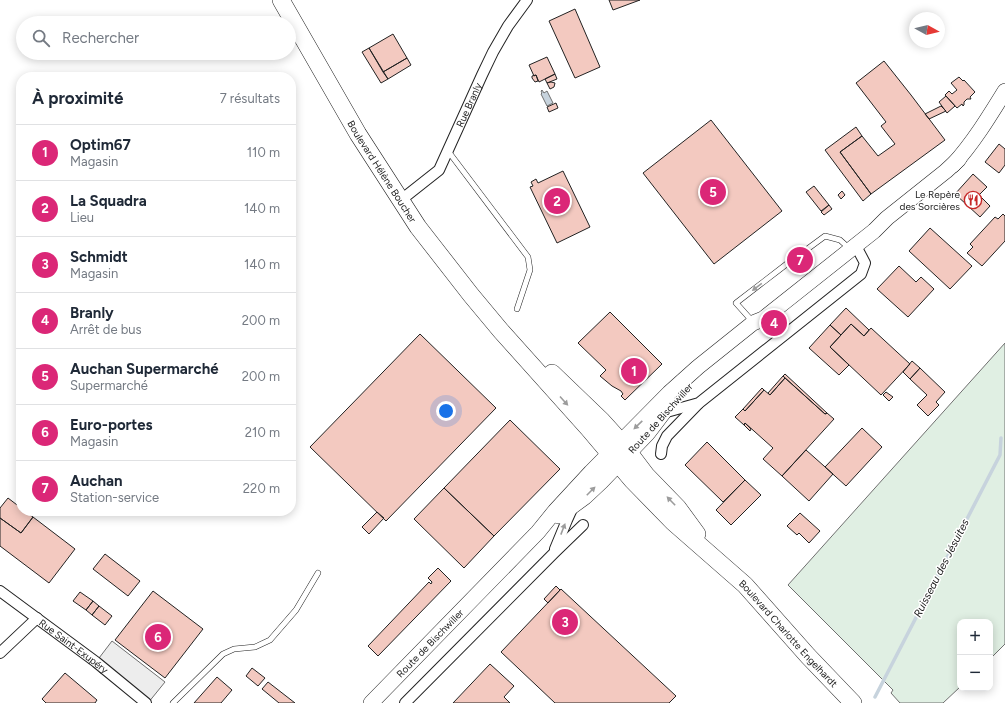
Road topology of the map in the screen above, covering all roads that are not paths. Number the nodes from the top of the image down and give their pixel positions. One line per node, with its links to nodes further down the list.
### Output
1 (281, 0): 3 (main road, Boulevard Hélène Boucher)
2 (527, 0): 6 (street, Rue Branly)
3 (290, 16)
4 (296, 26): 7 (main road, Boulevard Hélène Boucher)
5 (1005, 91): 8 (street, Route de Bischwiller)
6 (448, 151): 7 (street, Rue Branly); 11 (lane)
7 (401, 200): 15 (main road, Boulevard Hélène Boucher)
8 (853, 248): 9 (lane); 12 (street, Route de Bischwiller); 13 (street, Route de Bischwiller)
9 (806, 250)
10 (788, 263): 12 (lane, one-way to 12)
11 (517, 309)
12 (758, 322): 14 (street, Route de Bischwiller); 15 (street, Route de Bischwiller, one-way to 15)
13 (699, 403): 14 (street); 16 (street, Route de Bischwiller)
14 (663, 413): 15 (street, Route de Bischwiller)
15 (620, 452): 17 (street, Route de Bischwiller, one-way to 15); 19 (street, Route de Bischwiller); 29 (main road, Boulevard Charlotte Engelhardt)
16 (661, 454)
17 (574, 505): 19 (street, Route de Bischwiller); 20 (street, one-way to 17)
18 (583, 525): 20 (street)
19 (538, 532): 27 (street, Route de Bischwiller)
20 (554, 553): 28 (street)
21 (318, 573): 26 (lane)
22 (0, 590): 23 (street, Rue Saint-Exupéry)
23 (37, 618): 24 (street); 25 (street, Rue Saint-Exupéry)
24 (0, 653)
25 (146, 703)
26 (173, 703)
27 (371, 703)
28 (405, 703)
29 (853, 703)

